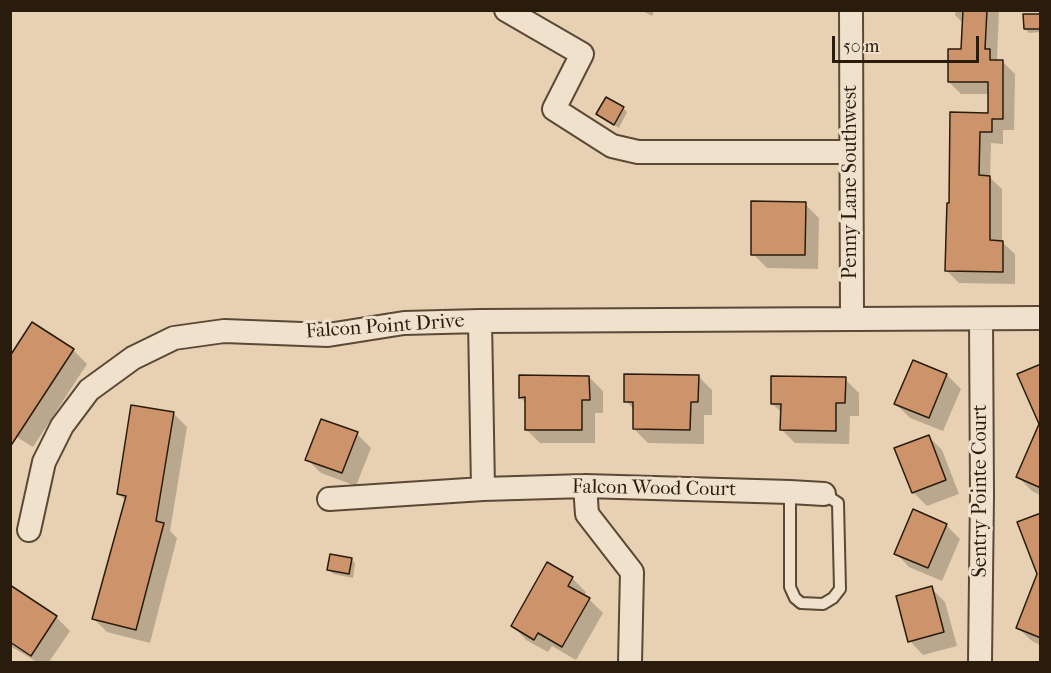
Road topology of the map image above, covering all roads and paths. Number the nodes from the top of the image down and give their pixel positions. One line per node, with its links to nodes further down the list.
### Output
1 (506, 10): 3 (street)
2 (851, 10): 3 (street, Penny Lane Southwest)
3 (851, 152): 4 (street, Penny Lane Southwest)
4 (852, 318): 6 (street, Falcon Point Drive); 7 (street, Falcon Point Drive)
5 (1041, 318): 6 (street, Falcon Point Drive)
6 (981, 319): 15 (street, Sentry Pointe Court)
7 (480, 321): 9 (street); 13 (street, Falcon Point Drive)
8 (585, 486): 9 (street, Falcon Wood Court); 10 (street, Falcon Wood Court); 14 (street)
9 (483, 489): 12 (street, Falcon Wood Court)
10 (790, 492): 11 (street, Falcon Wood Court); 11 (lane)
11 (824, 494)
12 (329, 499)
13 (29, 530)
14 (630, 663)
15 (980, 663)

